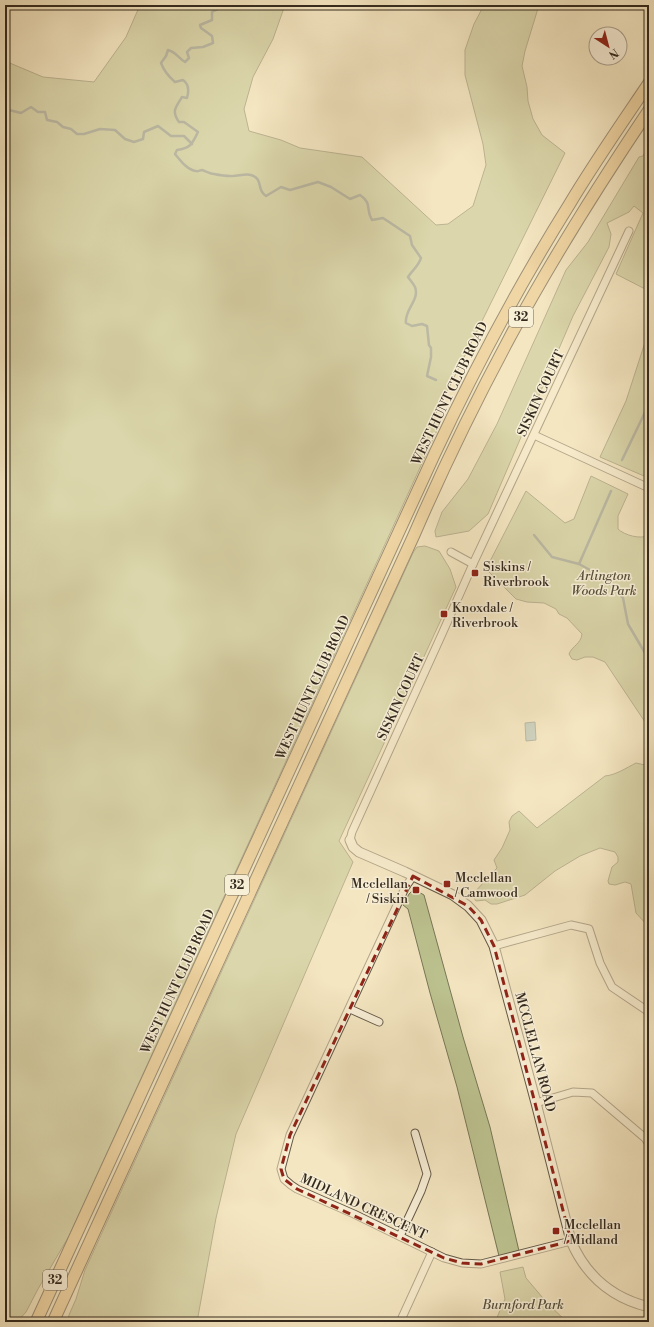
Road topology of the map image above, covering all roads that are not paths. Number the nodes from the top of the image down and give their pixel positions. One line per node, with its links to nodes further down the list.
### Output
1 (649, 83): 22 (main road, WEST HUNT CLUB ROAD / 32)
2 (649, 110): 20 (main road, 32)
3 (629, 231): 4 (street, SISKIN COURT)
4 (534, 435): 5 (street); 7 (street, SISKIN COURT)
5 (649, 488)
6 (451, 552): 7 (street)
7 (473, 564): 8 (street, SISKIN COURT)
8 (350, 840): 9 (street, MCCLELLAN ROAD)
9 (413, 876): 10 (street, MCCLELLAN ROAD); 11 (street, MIDLAND CRESCENT)
10 (494, 946): 12 (street); 14 (street, MCCLELLAN ROAD)
11 (350, 1009): 13 (street); 17 (street, MIDLAND CRESCENT)
12 (649, 1012)
13 (379, 1022)
14 (536, 1103): 16 (street); 18 (street, MCCLELLAN ROAD)
15 (415, 1133): 17 (street)
16 (649, 1144)
17 (400, 1236): 19 (street, MIDLAND CRESCENT)
18 (571, 1241): 19 (street, MIDLAND CRESCENT); 21 (street, MCCLELLAN ROAD)
19 (432, 1252): 25 (street)
20 (64, 1297): 23 (main road, 32); 24 (main road)
21 (649, 1307)
22 (36, 1321)
23 (53, 1322)
24 (57, 1322)
25 (400, 1322)

